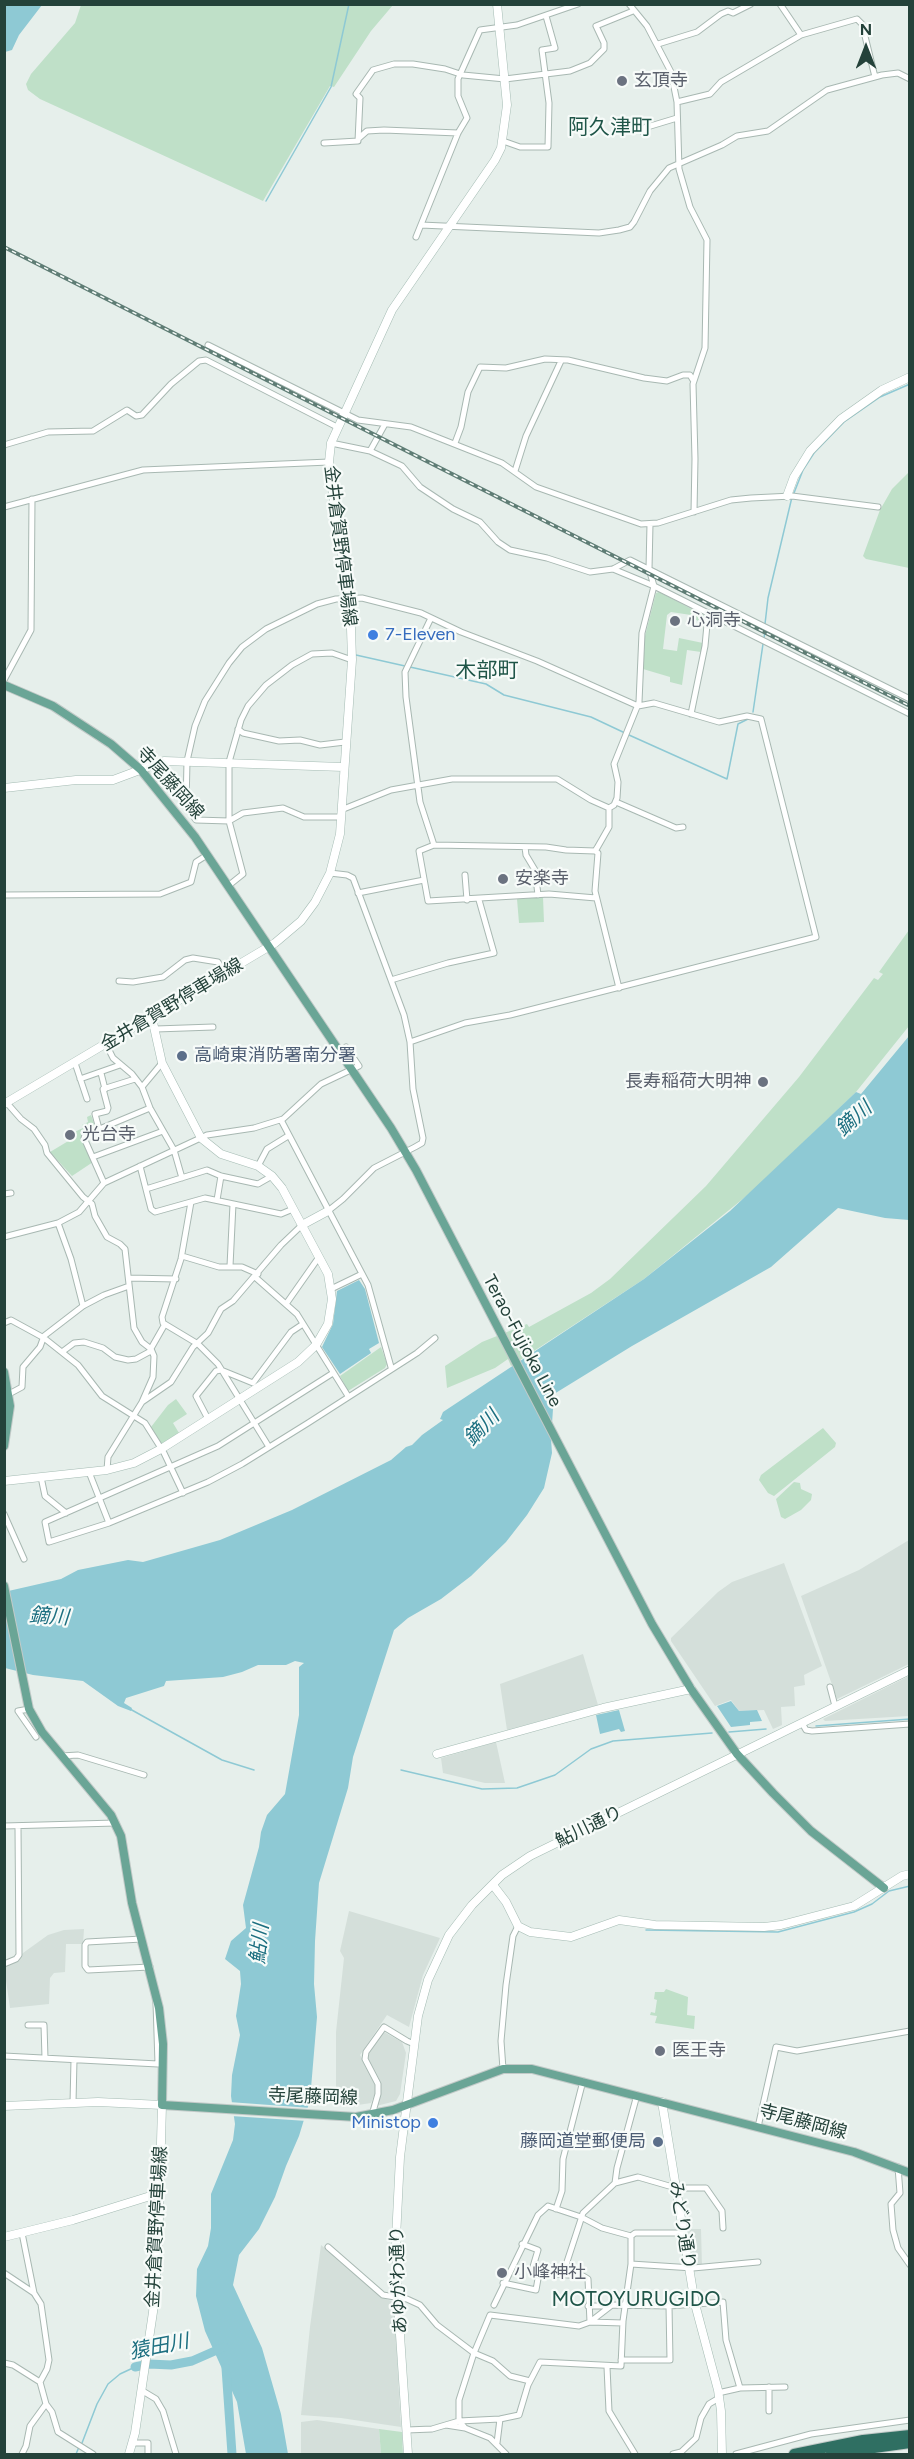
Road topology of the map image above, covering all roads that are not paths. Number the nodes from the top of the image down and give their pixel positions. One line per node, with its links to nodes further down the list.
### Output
1 (497, 4): 8 (street, 金井倉賀野停車場線)
2 (578, 4): 7 (street)
3 (629, 4): 6 (street)
4 (751, 4): 10 (street)
5 (780, 4): 9 (street)
6 (633, 11): 10 (street); 12 (street)
7 (546, 16): 8 (street); 12 (street)
8 (500, 27): 11 (street); 14 (street, 金井倉賀野停車場線)
9 (801, 35): 13 (street); 16 (street)
10 (658, 44): 16 (street)
11 (460, 73): 14 (street); 19 (street); 20 (street)
12 (545, 74): 14 (street); 21 (street)
13 (875, 77): 15 (street); 23 (street)
14 (505, 79): 21 (street, 金井倉賀野停車場線)
15 (909, 79)
16 (677, 102): 17 (street)
17 (677, 118): 18 (street); 23 (street)
18 (643, 132)
19 (458, 133): 20 (street); 24 (street)
20 (359, 138): 22 (street)
21 (503, 141): 25 (street, 金井倉賀野停車場線)
22 (324, 143)
23 (679, 164): 25 (street); 30 (street)
24 (421, 225): 25 (street); 26 (street)
25 (449, 227): 31 (street, 金井倉賀野停車場線)
26 (416, 237)
27 (208, 345): 31 (street)
28 (561, 361): 30 (street); 35 (street); 39 (street)
29 (909, 377): 40 (street)
30 (693, 381): 44 (street)
31 (343, 412): 32 (street); 33 (street, 金井倉賀野停車場線)
32 (385, 424): 35 (street); 37 (street)
33 (337, 428): 34 (street, 金井倉賀野停車場線); 36 (street)
34 (331, 443): 37 (street); 38 (street, 金井倉賀野停車場線)
35 (455, 443): 39 (street)
36 (4, 445)
37 (370, 451): 46 (street)
38 (329, 462): 41 (street); 49 (street, 金井倉賀野停車場線)
39 (515, 471): 45 (street)
40 (787, 496): 43 (street); 44 (street)
41 (33, 499): 42 (street); 53 (street)
42 (4, 507)
43 (878, 507)
44 (693, 512): 45 (street)
45 (650, 524): 47 (street)
46 (613, 568): 47 (street); 48 (street)
47 (649, 569): 48 (street); 55 (street)
48 (654, 586): 50 (street); 56 (street)
49 (350, 597): 51 (street); 52 (street, 金井倉賀野停車場線); 61 (street)
50 (708, 614): 57 (street); 58 (street)
51 (431, 618): 56 (street); 65 (street)
52 (352, 660): 59 (street); 60 (street, 金井倉賀野停車場線)
53 (4, 680)
54 (4, 685): 64 (main road, 寺尾藤岡線)
55 (909, 699)
56 (638, 706): 57 (street); 67 (street)
57 (691, 714): 90 (street)
58 (909, 714)
59 (238, 729): 60 (street); 62 (street)
60 (345, 742): 63 (street, 金井倉賀野停車場線)
61 (187, 761): 62 (street); 64 (street); 70 (street)
62 (229, 762): 63 (street); 70 (street)
63 (343, 767): 69 (street, 金井倉賀野停車場線)
64 (141, 770): 66 (street); 75 (main road, 寺尾藤岡線)
65 (419, 786): 68 (street); 69 (street); 72 (street)
66 (4, 788)
67 (616, 802): 68 (street); 71 (street)
68 (609, 808): 74 (street)
69 (341, 814): 70 (street); 76 (street, 金井倉賀野停車場線)
70 (229, 821): 79 (street)
71 (683, 827)
72 (434, 845): 73 (street); 78 (street)
73 (525, 847): 74 (street); 82 (street)
74 (595, 851): 83 (street)
75 (207, 855): 79 (main road, 寺尾藤岡線); 81 (street)
76 (330, 873): 80 (street); 86 (street, 金井倉賀野停車場線)
77 (465, 875): 84 (street)
78 (424, 880): 80 (street); 84 (street)
79 (228, 886): 86 (main road, 寺尾藤岡線)
80 (358, 893): 88 (street)
81 (4, 895)
82 (538, 895): 83 (street); 85 (street)
83 (596, 898): 90 (street)
84 (467, 900): 85 (street)
85 (479, 900): 88 (street)
86 (269, 947): 87 (street, 金井倉賀野停車場線); 100 (main road, Terao-Fujioka Line)
87 (225, 974): 89 (street); 91 (street, 金井倉賀野停車場線)
88 (392, 980): 94 (street)
89 (119, 981)
90 (619, 988): 94 (street)
91 (153, 1018): 93 (street); 95 (street, 金井倉賀野停車場線)
92 (213, 1027): 93 (street)
93 (156, 1029): 98 (street)
94 (410, 1042): 115 (street)
95 (106, 1044): 97 (street, 金井倉賀野停車場線); 99 (street)
96 (345, 1047): 100 (street)
97 (75, 1063): 103 (street); 107 (street, 金井倉賀野停車場線)
98 (162, 1063): 104 (street); 113 (street)
99 (120, 1065): 101 (street); 102 (street)
100 (349, 1070): 109 (street); 115 (main road, Terao-Fujioka Line)
101 (100, 1073): 103 (street); 105 (street)
102 (135, 1078): 104 (street); 105 (street)
103 (80, 1079): 106 (street)
104 (142, 1087): 108 (street)
105 (105, 1089): 110 (street)
106 (87, 1099)
107 (5, 1103): 124 (street)
108 (150, 1108): 110 (street); 111 (street)
109 (281, 1120): 112 (street); 113 (street)
110 (99, 1129): 116 (street)
111 (163, 1131): 114 (street); 116 (street)
112 (288, 1136): 118 (street); 129 (street)
113 (201, 1138): 114 (street); 118 (street)
114 (174, 1150): 117 (street); 121 (street)
115 (405, 1152): 129 (street); 181 (main road, Terao-Fujioka Line)
116 (93, 1157): 122 (street)
117 (140, 1166): 122 (street); 123 (street)
118 (258, 1166): 120 (street)
119 (221, 1176): 120 (street); 121 (street); 125 (street)
120 (272, 1176): 128 (street)
121 (182, 1178): 123 (street)
122 (104, 1183): 124 (street)
123 (146, 1190): 126 (street)
124 (87, 1200): 130 (street); 138 (street)
125 (217, 1200): 126 (street); 127 (street)
126 (191, 1202): 133 (street)
127 (233, 1204): 128 (street); 135 (street)
128 (293, 1209): 131 (street)
129 (328, 1211): 131 (street); 136 (street)
130 (58, 1223): 132 (street); 143 (street)
131 (302, 1225): 134 (street); 137 (street)
132 (4, 1237)
133 (182, 1257): 135 (street); 139 (street)
134 (320, 1257): 141 (street); 142 (street)
135 (230, 1266): 137 (street)
136 (362, 1274): 141 (street); 153 (street)
137 (256, 1275): 142 (street); 149 (street)
138 (129, 1278): 139 (street); 140 (street)
139 (176, 1279): 145 (street)
140 (129, 1286): 143 (street); 151 (street)
141 (332, 1288): 150 (street)
142 (286, 1304): 146 (street)
143 (83, 1306): 147 (street)
144 (4, 1323): 147 (street)
145 (165, 1324): 149 (street); 151 (street)
146 (303, 1324): 150 (street); 154 (street)
147 (44, 1338): 152 (street); 157 (street)
148 (435, 1338): 153 (street)
149 (198, 1344): 154 (street); 160 (street)
150 (316, 1345): 156 (street); 159 (street)
151 (151, 1349): 152 (street); 160 (street)
152 (62, 1352): 161 (street)
153 (391, 1367): 158 (street)
154 (221, 1370): 159 (street); 162 (street)
155 (4, 1372): 157 (main road)
156 (333, 1373): 158 (street); 163 (street)
157 (9, 1394): 164 (main road)
158 (348, 1395): 165 (street)
159 (239, 1400): 162 (street); 163 (street)
160 (142, 1401): 161 (street)
161 (132, 1415): 166 (street); 168 (street)
162 (207, 1419): 166 (street)
163 (254, 1424): 165 (street); 167 (street)
164 (4, 1446)
165 (269, 1448): 172 (street)
166 (161, 1449): 167 (street); 168 (street)
167 (171, 1467): 172 (street); 173 (street)
168 (107, 1470): 169 (street)
169 (89, 1472): 170 (street); 173 (street)
170 (41, 1477): 171 (street); 174 (street)
171 (4, 1481)
172 (183, 1492): 176 (street)
173 (100, 1499): 174 (street); 176 (street)
174 (66, 1513): 176 (street)
175 (4, 1514): 177 (street)
176 (109, 1523)
177 (24, 1559)
178 (4, 1586): 183 (main road)
179 (909, 1670): 182 (street, 鮎川通り)
180 (830, 1687): 182 (street)
181 (691, 1689): 187 (street); 188 (main road, Terao-Fujioka Line)
182 (835, 1706): 184 (street, 鮎川通り)
183 (29, 1708): 186 (street); 189 (main road)
184 (802, 1723): 185 (street); 188 (street, 鮎川通り)
185 (909, 1724)
186 (36, 1737)
187 (437, 1754)
188 (737, 1754): 195 (street, 鮎川通り); 196 (main road)
189 (62, 1755): 190 (street); 191 (main road)
190 (144, 1775)
191 (116, 1823): 193 (street); 198 (main road)
192 (4, 1826): 193 (street)
193 (18, 1827): 199 (street)
194 (909, 1874): 196 (street)
195 (493, 1885): 197 (street); 204 (street, 鮎川通り)
196 (884, 1888): 197 (street)
197 (518, 1926): 208 (street)
198 (142, 1939): 200 (main road); 200 (street)
199 (4, 1964)
200 (150, 1968): 201 (main road)
201 (158, 2002): 207 (street); 213 (main road)
202 (28, 2025): 206 (street)
203 (909, 2031): 217 (street)
204 (414, 2044): 215 (street, 鮎川通り); 216 (street)
205 (4, 2056): 206 (street)
206 (45, 2058): 207 (street)
207 (74, 2060): 212 (street)
208 (503, 2069): 209 (main road, 寺尾藤岡線); 215 (main road, 寺尾藤岡線)
209 (583, 2081): 210 (main road, 寺尾藤岡線); 223 (street)
210 (637, 2095): 211 (main road, 寺尾藤岡線); 220 (street)
211 (662, 2102): 217 (main road, 寺尾藤岡線); 221 (street, みどり通り)
212 (73, 2103): 213 (street); 214 (street)
213 (166, 2105): 216 (main road, 寺尾藤岡線); 222 (street, 金井倉賀野停車場線)
214 (4, 2106)
215 (405, 2106): 216 (main road, 寺尾藤岡線); 241 (street, あゆがわ通り)
216 (372, 2115)
217 (758, 2127): 218 (main road, 寺尾藤岡線)
218 (898, 2167): 219 (main road, 寺尾藤岡線); 234 (street)
219 (909, 2173)
220 (615, 2183): 221 (street); 224 (street)
221 (676, 2188): 225 (street); 227 (street, みどり通り)
222 (160, 2193): 226 (street); 259 (street, 金井倉賀野停車場線)
223 (556, 2209): 224 (street); 230 (street)
224 (582, 2217): 228 (street); 238 (street)
225 (723, 2228)
226 (22, 2233): 229 (street); 240 (street)
227 (683, 2233): 228 (street); 235 (street, みどり通り)
228 (631, 2236): 233 (street)
229 (4, 2237)
230 (522, 2244): 237 (street); 239 (street)
231 (328, 2247): 241 (street)
232 (758, 2262): 235 (street)
233 (631, 2264): 235 (street); 242 (street)
234 (909, 2265)
235 (689, 2268): 243 (street, みどり通り)
236 (4, 2273): 240 (street)
237 (539, 2273): 238 (street); 239 (street)
238 (563, 2274): 245 (street)
239 (503, 2283): 244 (street)
240 (34, 2293): 255 (street)
241 (398, 2299): 250 (street); 268 (street, あゆがわ通り)
242 (626, 2304): 246 (street); 247 (street); 249 (street)
243 (695, 2304): 247 (street); 258 (street); 260 (street, みどり通り)
244 (494, 2305)
245 (588, 2306): 246 (street); 248 (street)
246 (610, 2306): 248 (street)
247 (669, 2306): 251 (street)
248 (590, 2322): 249 (street); 250 (street)
249 (622, 2323): 251 (street)
250 (474, 2353): 254 (street); 265 (street)
251 (621, 2360): 253 (street)
252 (4, 2363): 255 (street)
253 (607, 2367): 254 (street); 280 (street)
254 (530, 2381): 263 (street)
255 (40, 2382): 261 (street)
256 (769, 2387): 257 (street); 258 (street); 262 (street)
257 (785, 2387)
258 (740, 2388): 260 (street)
259 (141, 2390): 270 (street, 金井倉賀野停車場線); 277 (street)
260 (719, 2396): 281 (street); 282 (street, みどり通り)
261 (46, 2404): 273 (street); 274 (street)
262 (769, 2411)
263 (500, 2419): 265 (street); 271 (street)
264 (909, 2420): 283 (street)
265 (459, 2421): 266 (street); 267 (street)
266 (446, 2425): 267 (street); 268 (street)
267 (465, 2428): 271 (street)
268 (406, 2430): 278 (street, あゆがわ通り)
269 (909, 2435): 284 (highway)
270 (133, 2443): 275 (street, 金井倉賀野停車場線); 276 (street)
271 (497, 2443): 279 (street)
272 (909, 2443): 285 (highway)
273 (21, 2454)
274 (93, 2454)
275 (129, 2454)
276 (148, 2454)
277 (176, 2454)
278 (408, 2454)
279 (506, 2454)
280 (635, 2454)
281 (674, 2454)
282 (722, 2454)
283 (736, 2454)
284 (794, 2454)
285 (831, 2454)

